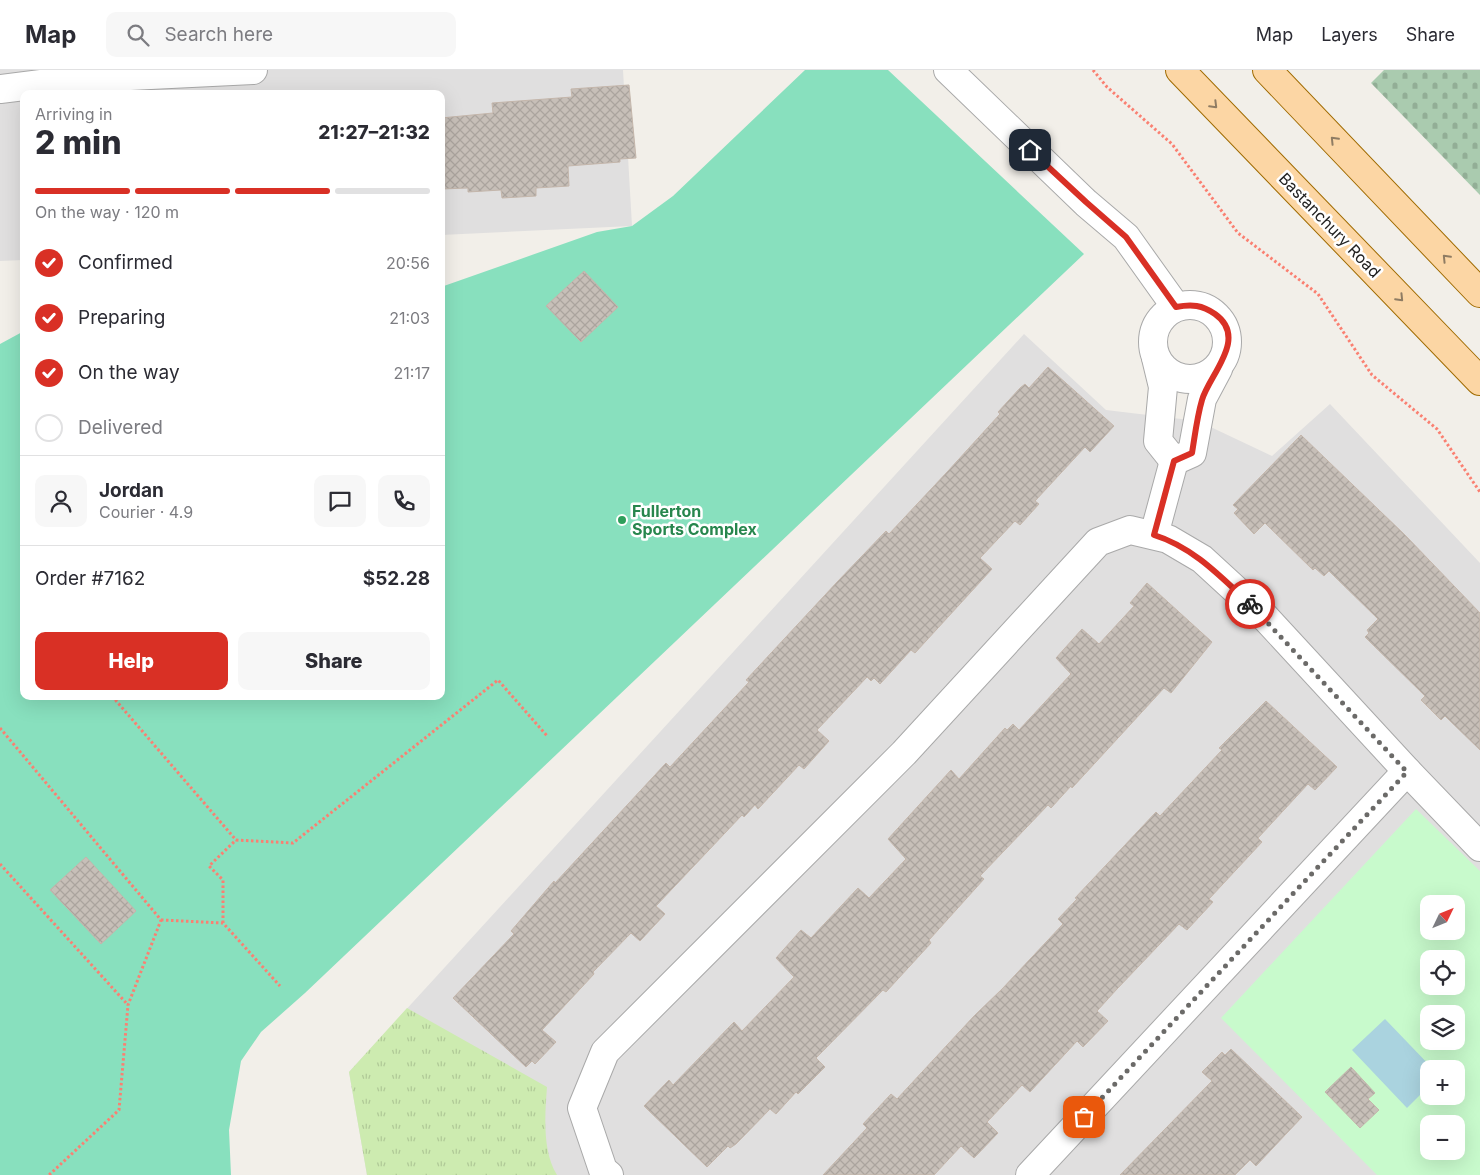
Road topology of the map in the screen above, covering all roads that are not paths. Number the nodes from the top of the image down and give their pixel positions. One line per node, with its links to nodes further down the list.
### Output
1 (253, 70): 5 (street)
2 (948, 70): 7 (street)
3 (1180, 70): 10 (main road, Bastanchury Road, one-way to 10)
4 (1267, 70): 6 (main road, one-way to 4)
5 (0, 89)
6 (1480, 293)
7 (1176, 307): 8 (street); 9 (street)
8 (1156, 358): 9 (street); 11 (street)
9 (1218, 369): 11 (street)
10 (1480, 381)
11 (1174, 461): 12 (street)
12 (1154, 535): 13 (street); 15 (street)
13 (1407, 772): 14 (street); 16 (street)
14 (1480, 847)
15 (609, 1175)
16 (1030, 1175)

